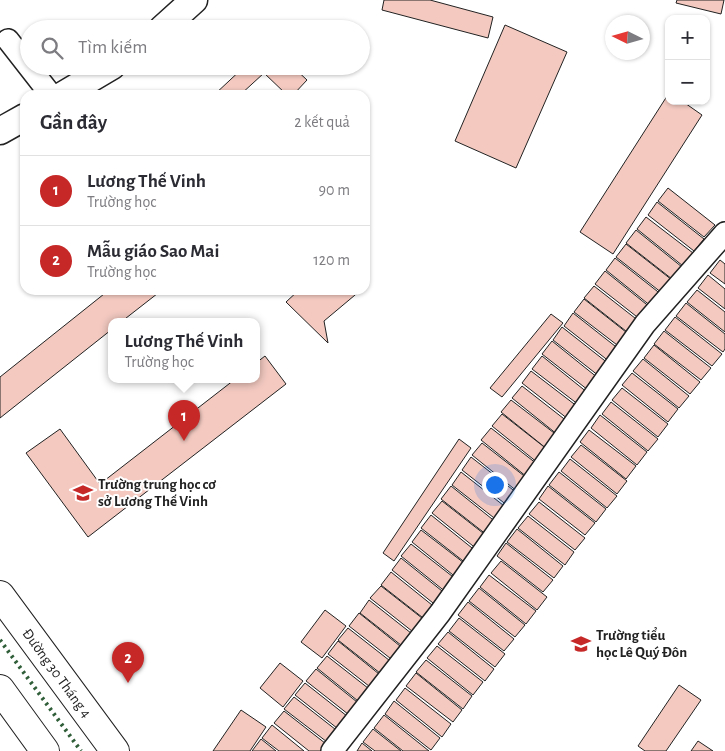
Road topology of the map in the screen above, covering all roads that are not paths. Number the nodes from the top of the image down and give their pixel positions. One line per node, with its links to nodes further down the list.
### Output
1 (194, 0): 2 (street)
2 (172, 20)
3 (8, 40): 4 (street)
4 (20, 55)
5 (35, 75): 7 (street)
6 (97, 75): 8 (street)
7 (47, 90)
8 (71, 90)
9 (20, 120): 10 (street)
10 (0, 131)
11 (725, 233): 16 (street)
12 (0, 595): 15 (main road, Đường 30 Tháng 4)
13 (0, 689): 14 (main road)
14 (35, 747)
15 (115, 751)
16 (332, 751)

